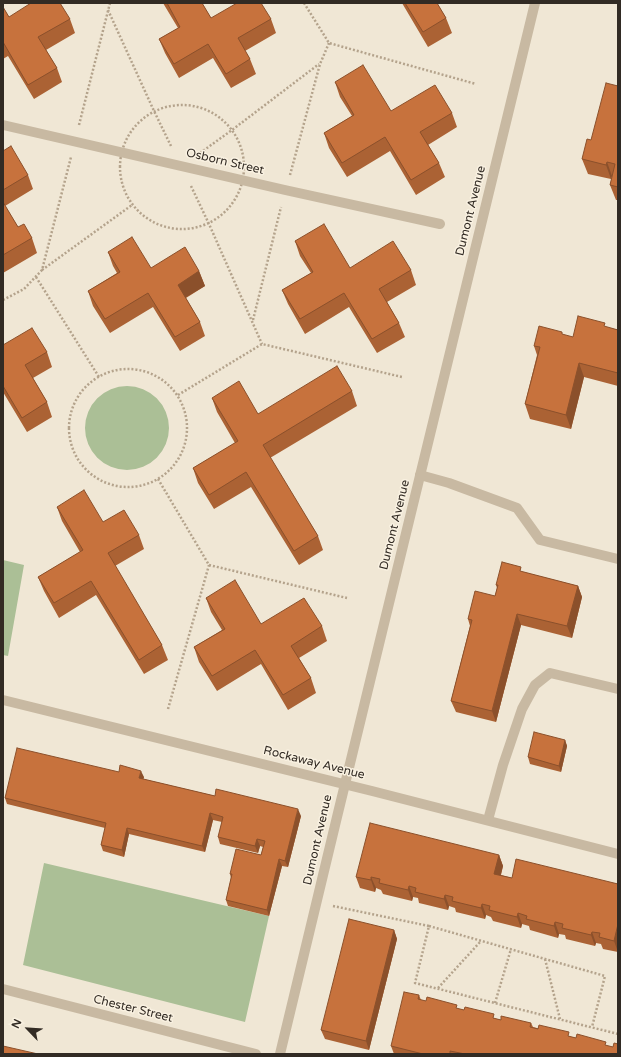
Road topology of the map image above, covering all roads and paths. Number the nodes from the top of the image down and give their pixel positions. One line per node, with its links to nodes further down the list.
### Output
1 (110, 3): 7 (path)
2 (304, 3): 5 (path)
3 (535, 3): 17 (street, Dumont Avenue)
4 (320, 64): 8 (path)
5 (476, 84)
6 (3, 125): 7 (street, Osborn Street)
7 (74, 141): 8 (street, Osborn Street); 11 (path)
8 (181, 166): 10 (street, Osborn Street)
9 (132, 205): 11 (path)
10 (440, 224)
11 (42, 270): 12 (path)
12 (36, 277): 13 (path); 14 (path)
13 (3, 300)
14 (99, 377): 16 (path); 18 (path)
15 (402, 377): 16 (path)
16 (178, 395): 18 (path)
17 (420, 475): 19 (street); 25 (street, Dumont Avenue)
18 (158, 479): 20 (path)
19 (618, 559)
20 (209, 564): 21 (path); 24 (path)
21 (347, 598)
22 (618, 689): 26 (street)
23 (3, 700): 25 (street, Rockaway Avenue)
24 (168, 709)
25 (345, 784): 26 (street, Rockaway Avenue); 28 (street, Dumont Avenue)
26 (488, 820): 27 (street, Rockaway Avenue)
27 (618, 854)
28 (316, 903): 29 (path); 40 (street, Dumont Avenue)
29 (429, 926): 30 (path); 33 (path)
30 (481, 941): 31 (path); 33 (path)
31 (511, 949): 32 (path); 35 (path)
32 (545, 959): 36 (path); 37 (path)
33 (438, 988): 35 (path)
34 (3, 989): 39 (street, Chester Street)
35 (495, 1003): 36 (path)
36 (560, 1019): 37 (path)
37 (592, 1027): 38 (path)
38 (618, 1034)
39 (256, 1054)
40 (280, 1054)

